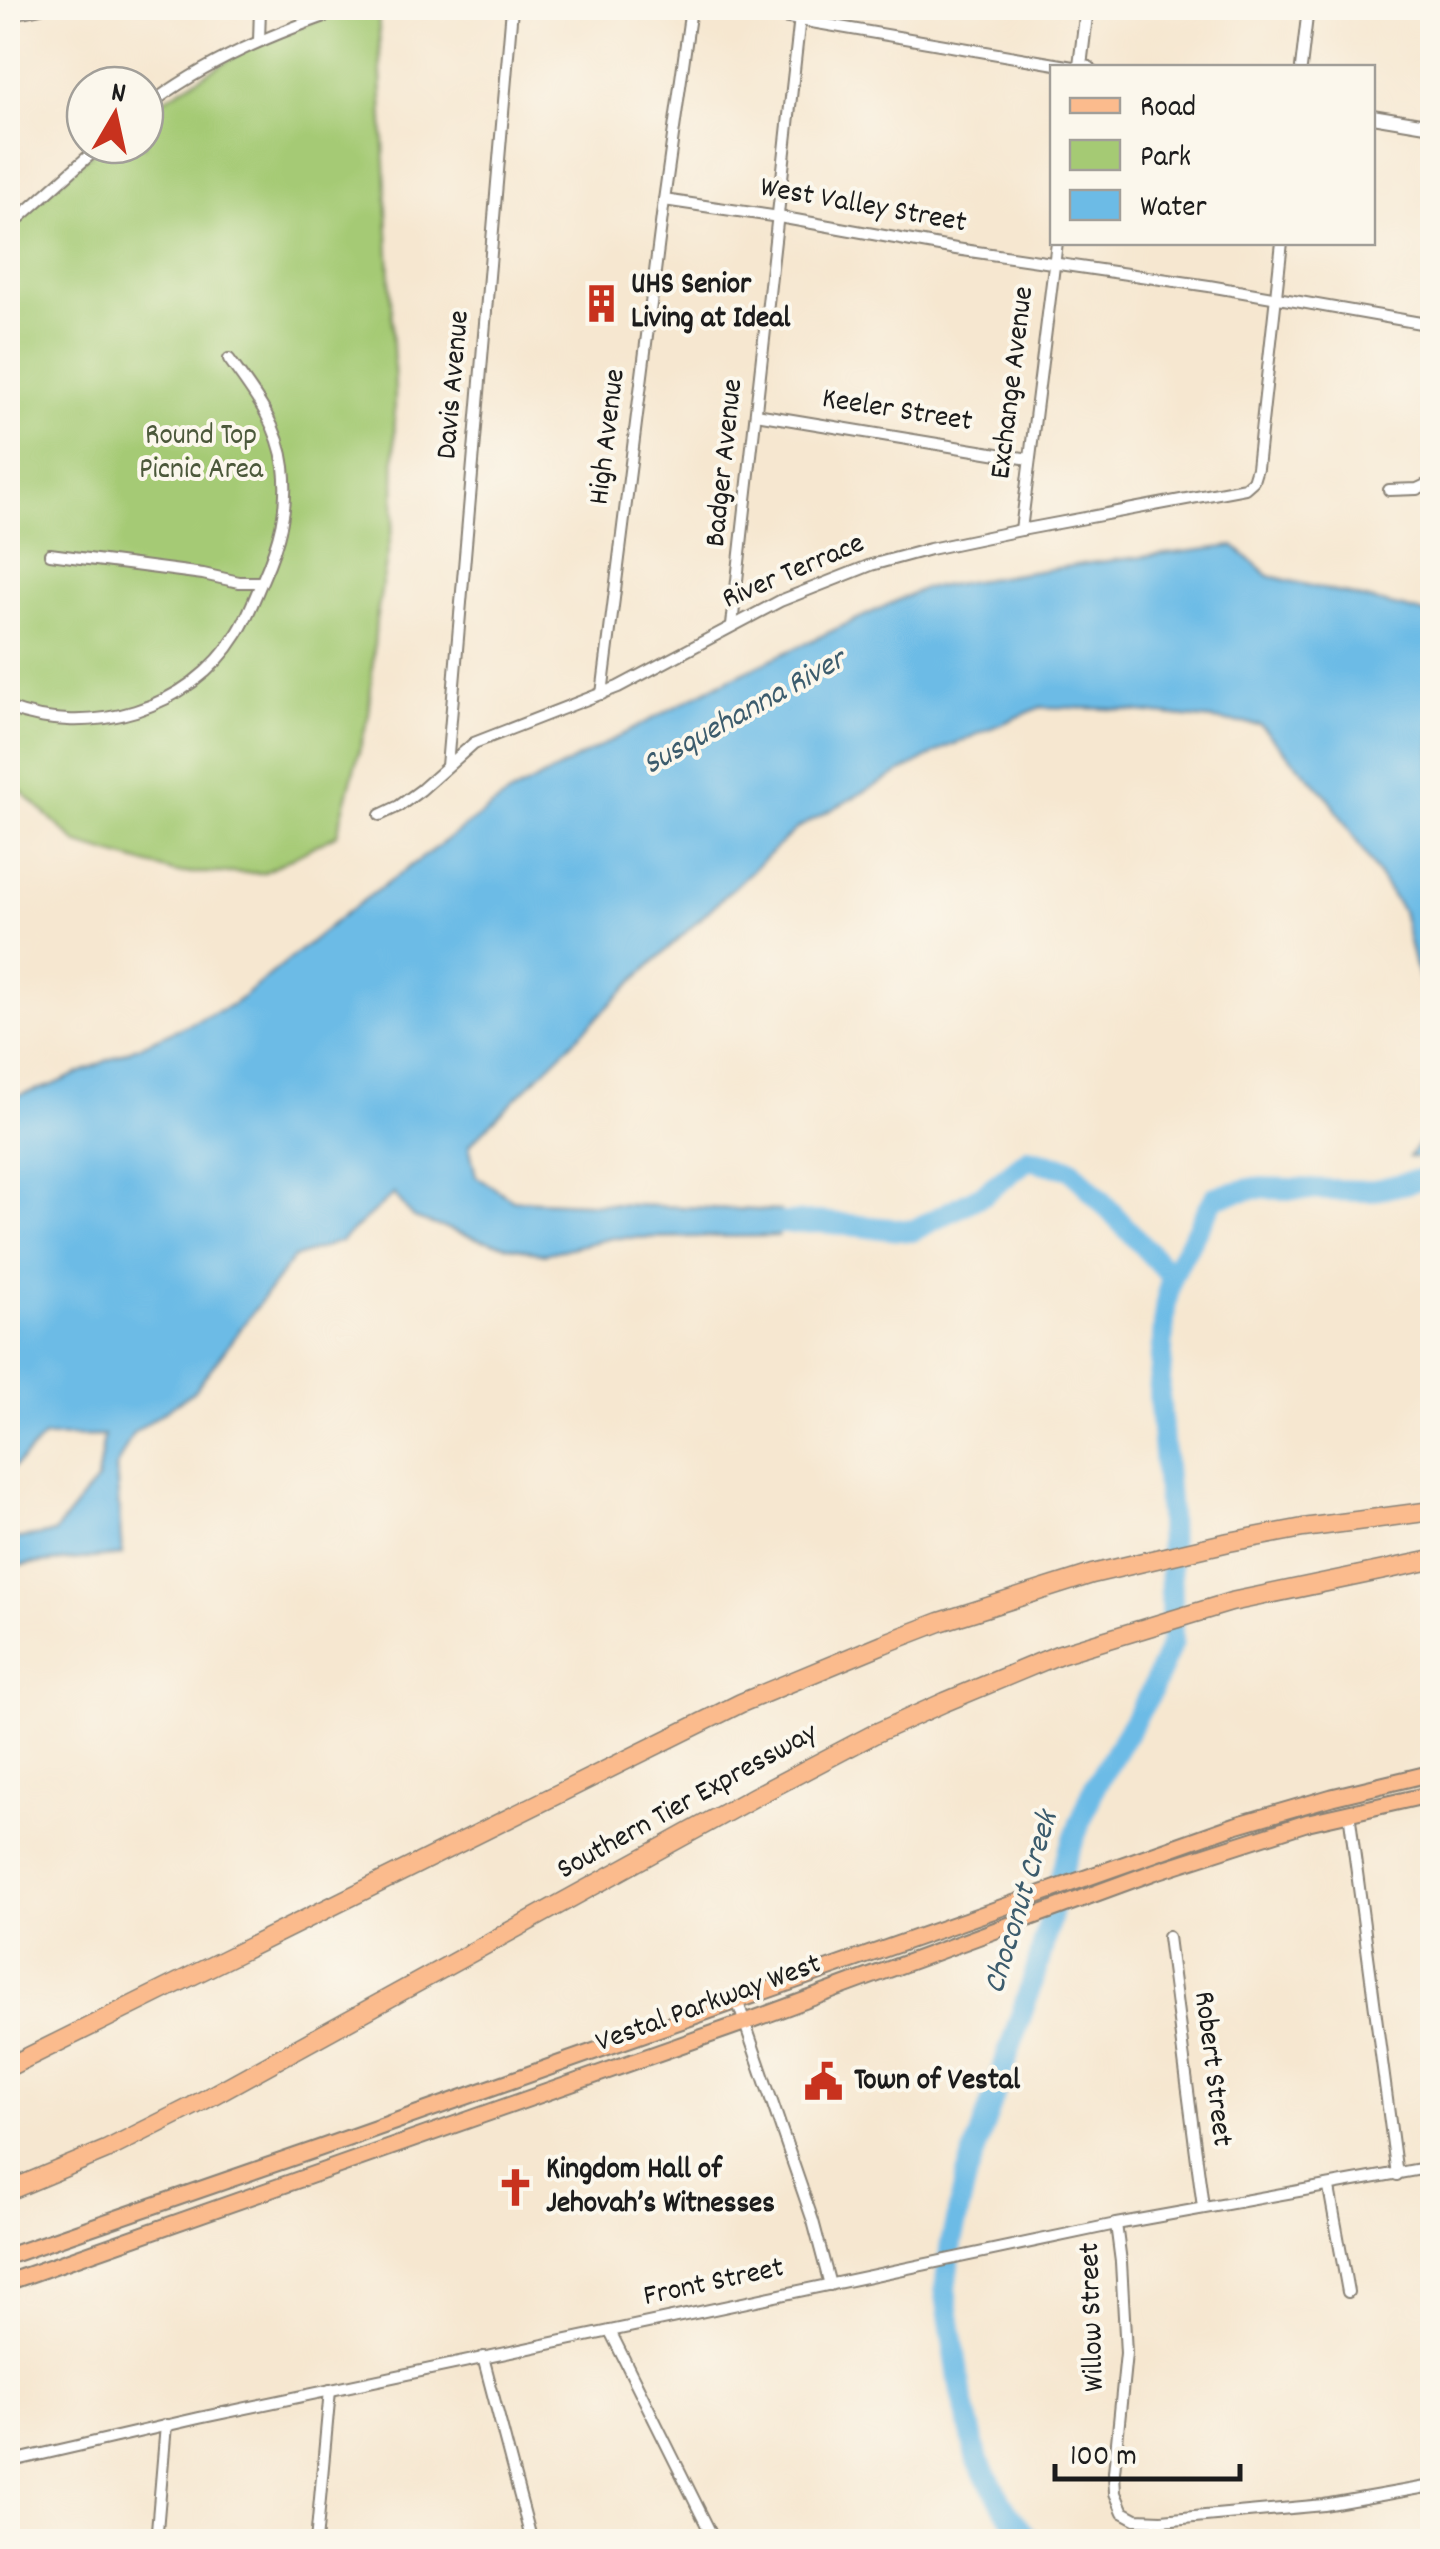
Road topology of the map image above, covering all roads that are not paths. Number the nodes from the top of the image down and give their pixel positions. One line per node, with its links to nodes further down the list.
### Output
1 (41, 8): 10 (street)
2 (260, 8): 11 (street)
3 (348, 8): 11 (street)
4 (512, 8): 38 (street, Davis Avenue)
5 (691, 8): 19 (street, High Avenue)
6 (729, 8): 9 (street)
7 (1087, 8): 13 (street)
8 (1308, 8): 14 (street)
9 (800, 14): 12 (street); 20 (street, Badger Avenue)
10 (8, 15)
11 (258, 40): 15 (street)
12 (1071, 65)
13 (1082, 65)
14 (1302, 65)
15 (165, 94)
16 (1375, 116): 17 (street)
17 (1432, 126)
18 (79, 165): 21 (street)
19 (664, 200): 20 (street, West Valley Street); 36 (street, High Avenue)
20 (779, 217): 24 (street, West Valley Street); 28 (street, Badger Avenue)
21 (8, 228)
22 (1057, 245): 24 (street, Exchange Avenue)
23 (1282, 245): 25 (street)
24 (1054, 262): 25 (street, West Valley Street); 29 (street, Exchange Avenue)
25 (1275, 298): 26 (street, West Valley Street); 32 (street, River Terrace)
26 (1432, 325)
27 (229, 359): 34 (street)
28 (756, 414): 29 (street, Keeler Street); 35 (street, Badger Avenue)
29 (1029, 459): 32 (street, Exchange Avenue)
30 (1432, 482): 31 (street)
31 (1389, 490)
32 (1021, 530): 35 (street, River Terrace)
33 (50, 554): 34 (street)
34 (262, 582): 37 (street)
35 (732, 625): 36 (street, River Terrace)
36 (602, 694): 38 (street, River Terrace)
37 (8, 708)
38 (446, 766): 39 (street, River Terrace)
39 (380, 814)
40 (1432, 1511): 48 (highway, Southern Tier Expressway)
41 (1432, 1560): 52 (highway, Southern Tier Expressway)
42 (1432, 1772): 46 (main road, Vestal Parkway West)
43 (1432, 1794): 44 (main road, Vestal Parkway West)
44 (1349, 1812): 47 (main road, Vestal Parkway West); 50 (street)
45 (1168, 1937): 53 (street, Robert Street)
46 (737, 2000): 47 (street); 56 (main road, Vestal Parkway West)
47 (746, 2022): 57 (main road, Vestal Parkway West); 58 (street)
48 (8, 2067)
49 (1429, 2168): 50 (street, Front Street); 54 (street)
50 (1398, 2175): 51 (street, Front Street)
51 (1328, 2188): 53 (street, Front Street); 59 (street)
52 (8, 2191)
53 (1204, 2207): 55 (street, Front Street)
54 (1432, 2208)
55 (1116, 2224): 58 (street, Front Street); 65 (street, Willow Street)
56 (8, 2256)
57 (8, 2282)
58 (830, 2285): 60 (street, Front Street)
59 (1348, 2292)
60 (610, 2331): 61 (street, Front Street); 69 (street)
61 (482, 2357): 62 (street, Front Street); 68 (street)
62 (330, 2390): 63 (street, Front Street); 67 (street)
63 (166, 2425): 64 (street, Front Street); 66 (street)
64 (8, 2462)
65 (1432, 2486)
66 (156, 2542)
67 (316, 2542)
68 (532, 2542)
69 (715, 2542)

